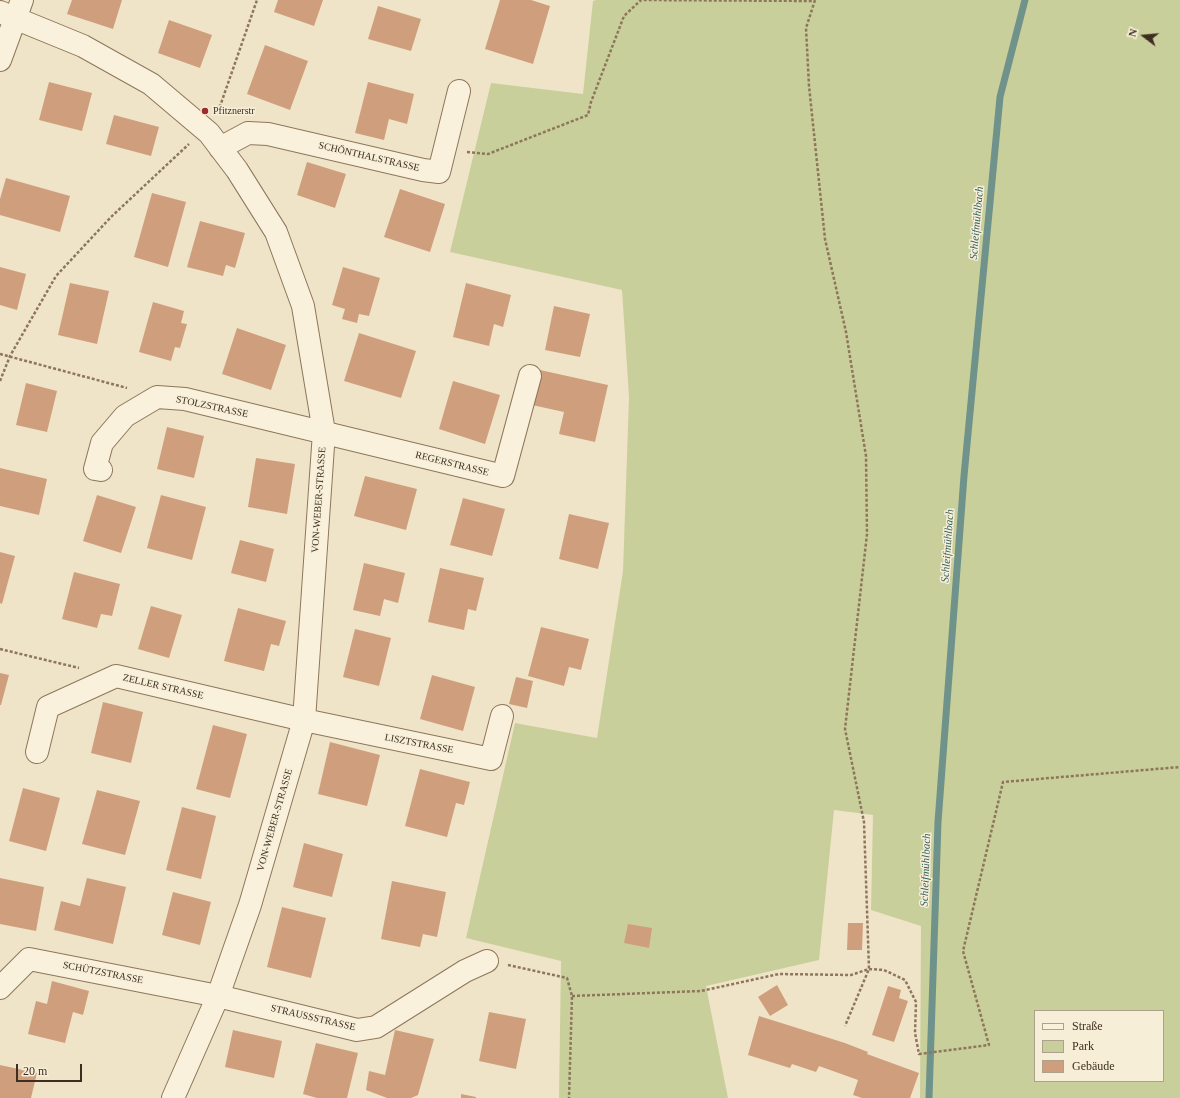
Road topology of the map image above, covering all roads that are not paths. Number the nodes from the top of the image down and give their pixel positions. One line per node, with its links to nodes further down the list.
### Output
1 (13, 10): 2 (street); 4 (street, VON-WEBER-STRASSE)
2 (0, 60)
3 (459, 91): 4 (street, SCHÖNTHALSTRASSE)
4 (215, 140): 6 (street, VON-WEBER-STRASSE)
5 (530, 376): 6 (street, REGERSTRASSE)
6 (324, 432): 7 (street, STOLZSTRASSE); 9 (street, VON-WEBER-STRASSE)
7 (101, 470)
8 (502, 716): 9 (street, LISZTSTRASSE)
9 (304, 720): 10 (street, ZELLER STRASSE); 13 (street, VON-WEBER-STRASSE)
10 (37, 752)
11 (487, 961): 13 (street, STRAUSSSTRASSE)
12 (0, 988): 13 (street, SCHÜTZSTRASSE)
13 (218, 996): 14 (street, VON-WEBER-STRASSE)
14 (173, 1098)

